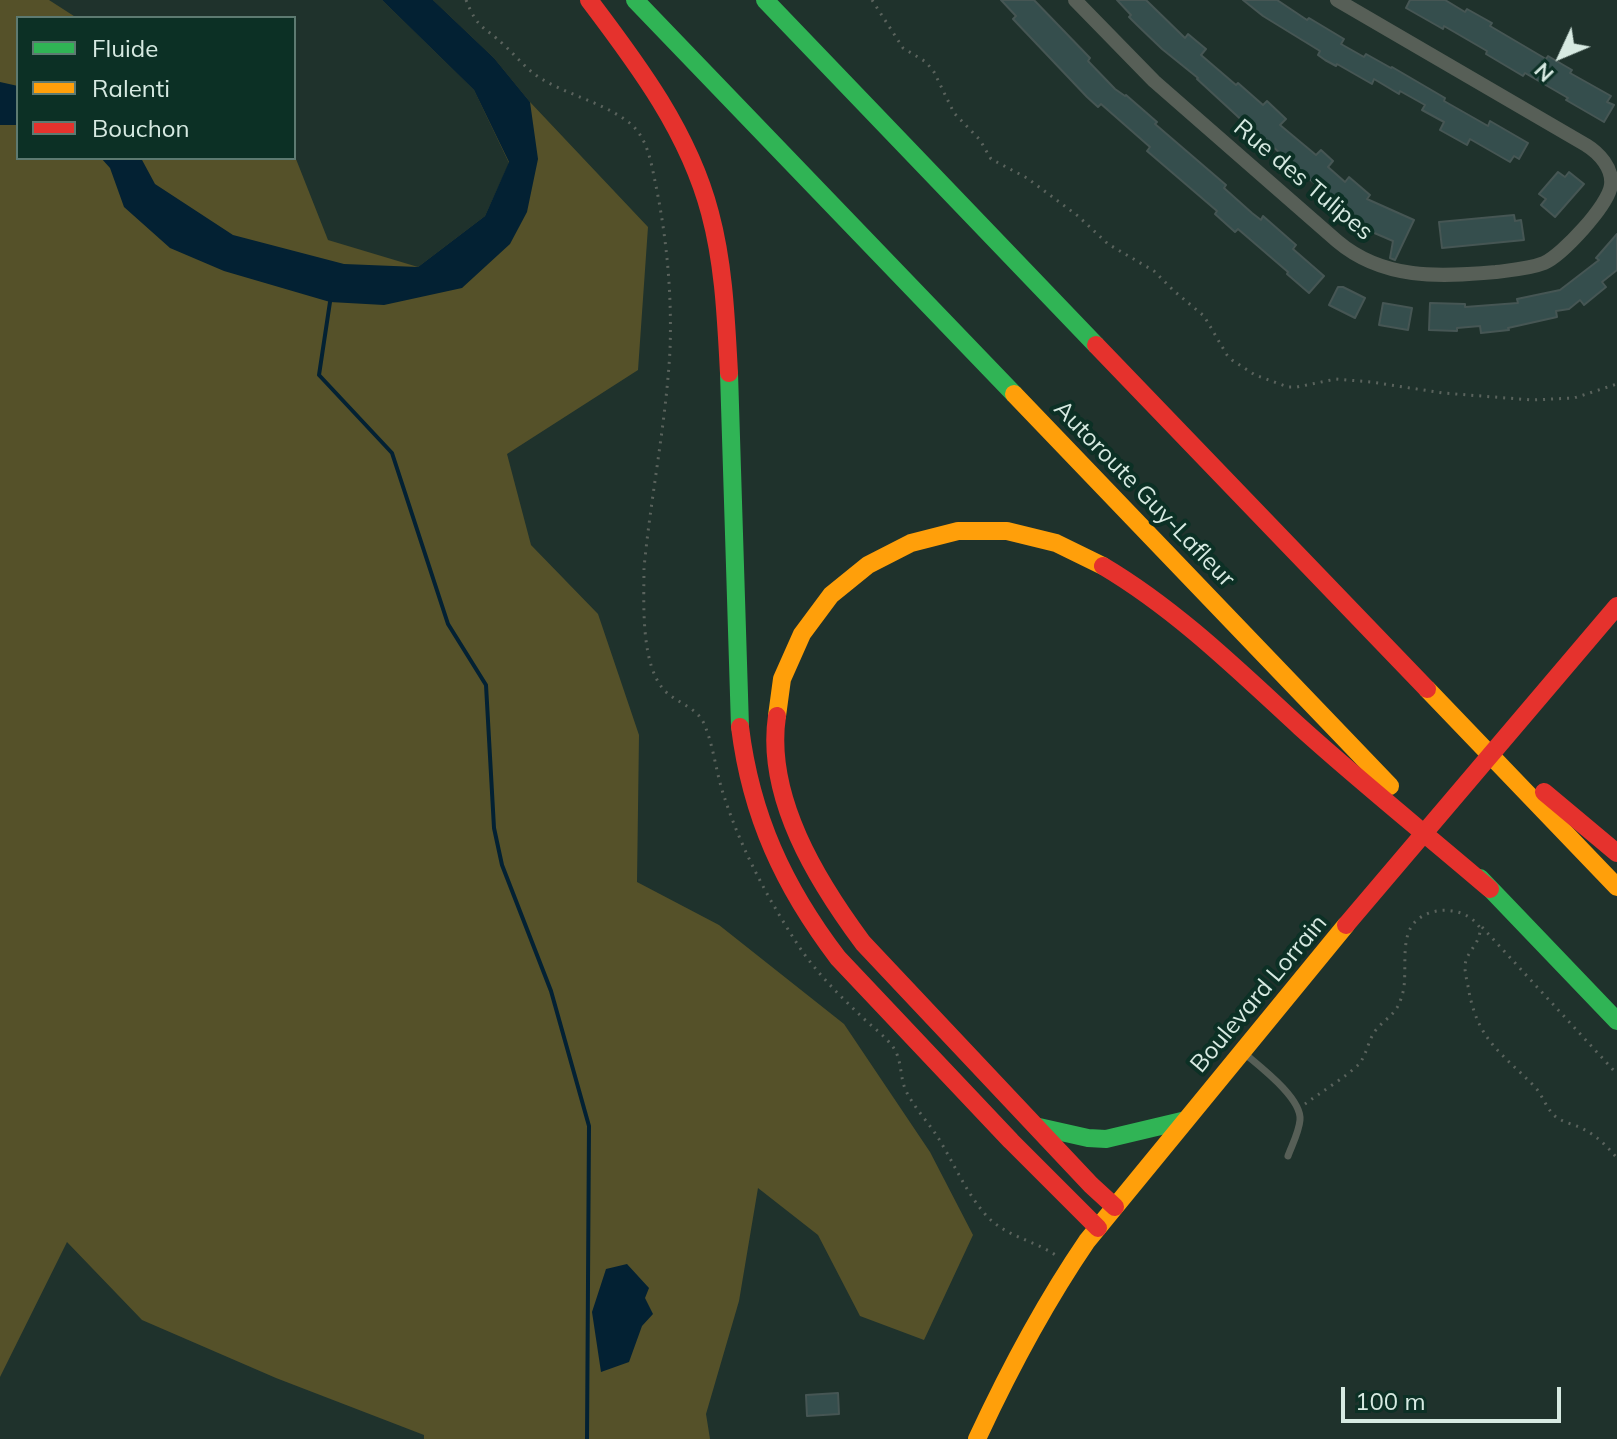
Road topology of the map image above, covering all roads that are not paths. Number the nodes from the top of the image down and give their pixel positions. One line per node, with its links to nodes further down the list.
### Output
1 (589, 0): 17 (main road)
2 (635, 0): 10 (main road, Autoroute Guy-Lafleur)
3 (765, 0): 7 (main road)
4 (1075, 0): 5 (street, Rue des Tulipes)
5 (1337, 0)
6 (1617, 606): 12 (main road, Boulevard Lorrain)
7 (1445, 708): 8 (main road); 9 (main road)
8 (1617, 853)
9 (1617, 887)
10 (1490, 889): 11 (main road, Autoroute Guy-Lafleur); 14 (main road)
11 (1617, 1021)
12 (1242, 1052): 13 (main road, Boulevard Lorrain); 15 (lane)
13 (1186, 1120): 14 (main road); 16 (main road, Boulevard Lorrain)
14 (1039, 1127): 16 (main road)
15 (1288, 1156)
16 (1115, 1207): 17 (main road, Boulevard Lorrain)
17 (1098, 1228): 18 (main road, Boulevard Lorrain)
18 (977, 1439)

